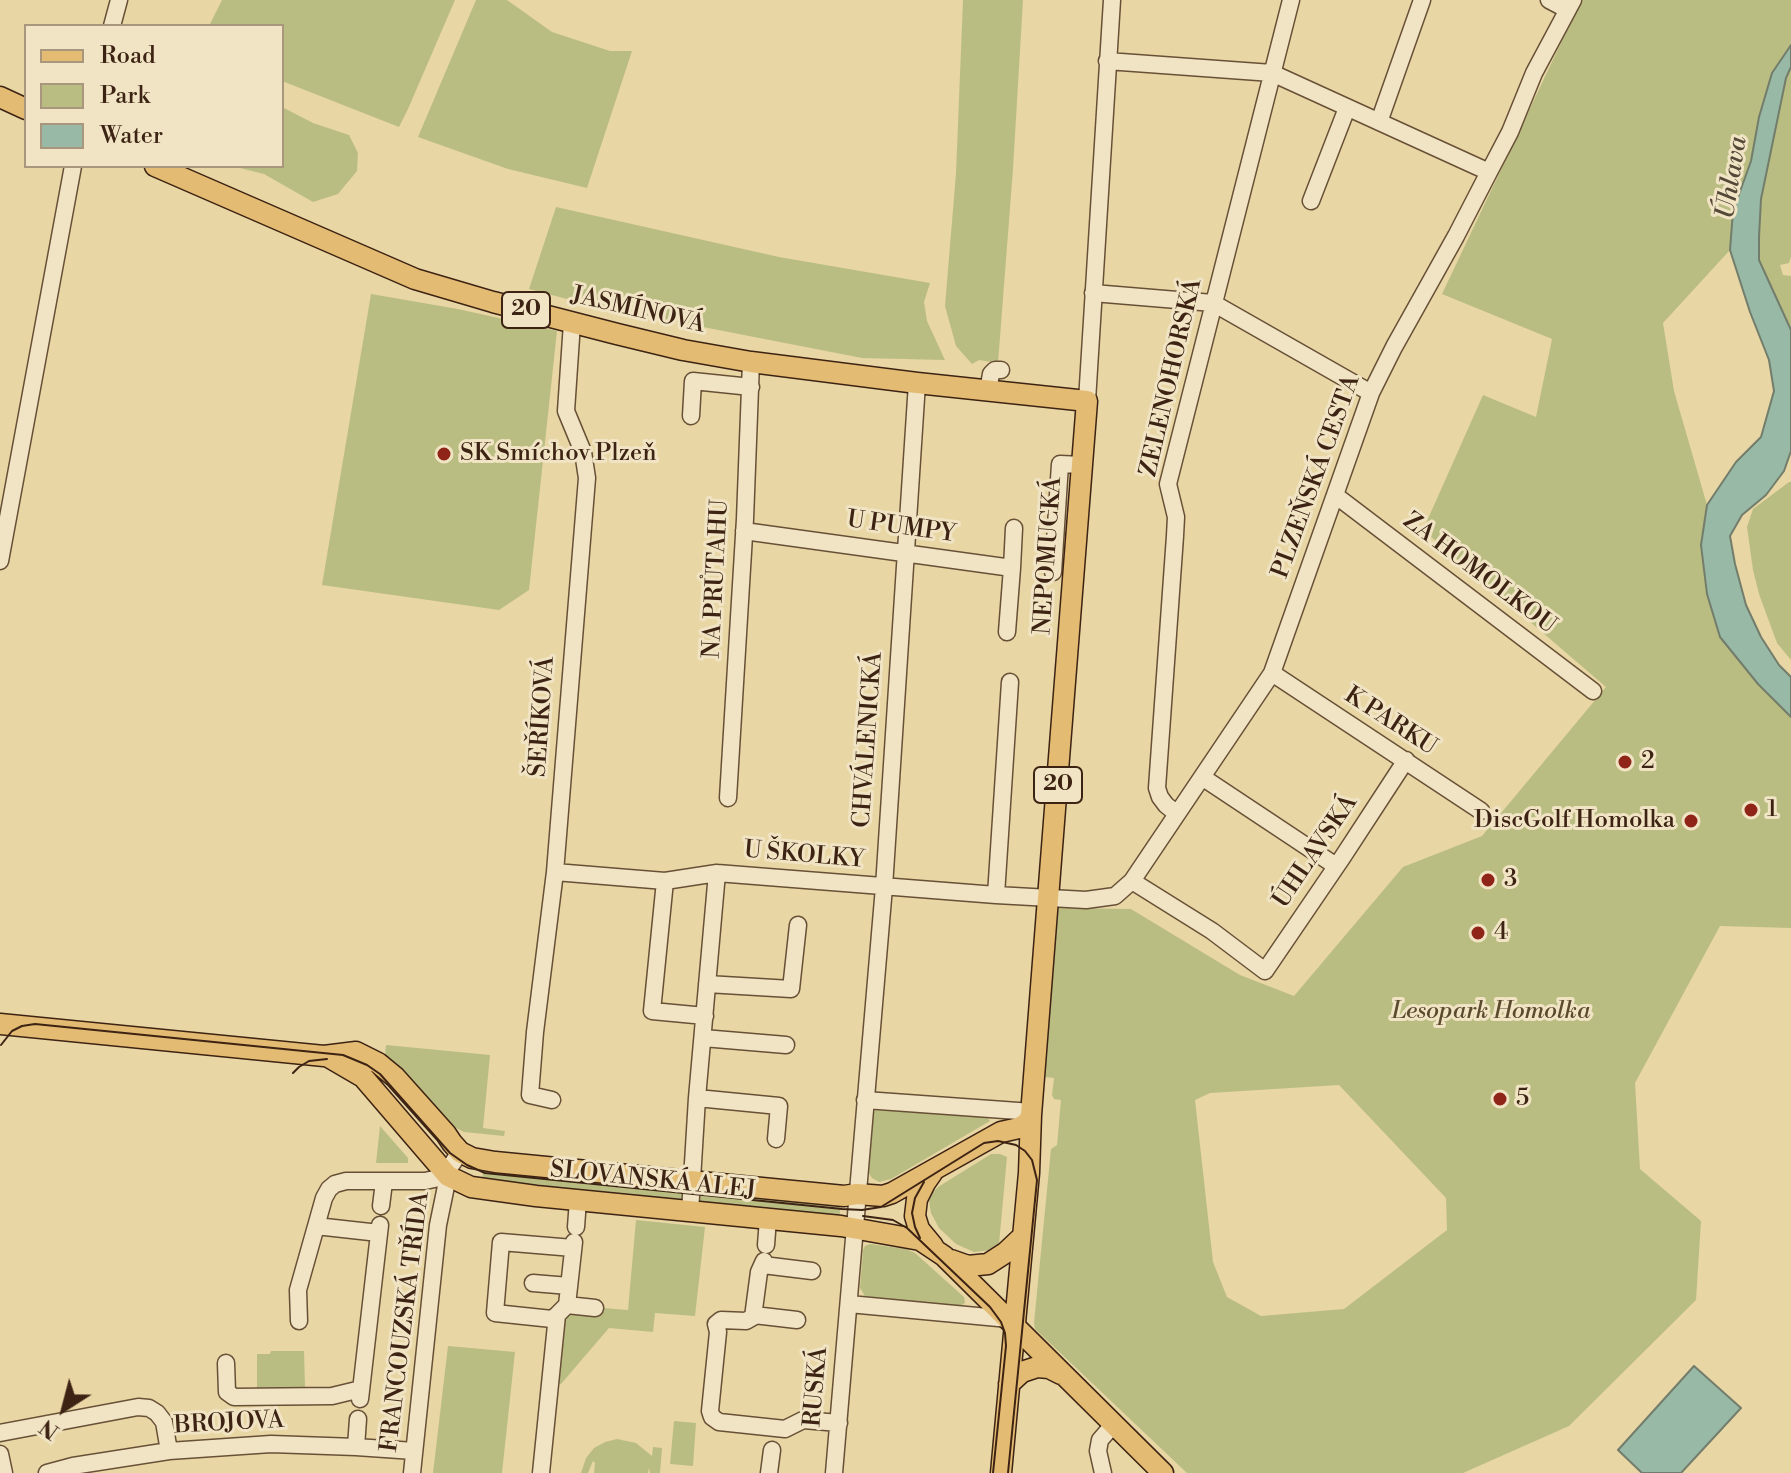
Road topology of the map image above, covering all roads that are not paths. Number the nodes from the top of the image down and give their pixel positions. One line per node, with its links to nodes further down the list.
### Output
1 (119, 0): 7 (street)
2 (1112, 0): 8 (street, NEPOMUCKÁ)
3 (1291, 0): 9 (street, ZELENOHORSKÁ)
4 (1422, 0): 13 (street)
5 (1549, 0): 6 (street)
6 (1570, 5): 16 (street, PLZEŇSKÁ CESTA)
7 (113, 24)
8 (1107, 61): 9 (street); 18 (street, NEPOMUCKÁ)
9 (1272, 73): 12 (street); 19 (street, ZELENOHORSKÁ)
10 (0, 97): 11 (main road)
11 (24, 108)
12 (1347, 108): 13 (street); 17 (street)
13 (1379, 122): 16 (street)
14 (73, 168): 34 (street)
15 (160, 168): 20 (main road, JASMÍNOVÁ / 20)
16 (1489, 172): 26 (street, PLZEŇSKÁ CESTA)
17 (1311, 201)
18 (1093, 293): 19 (street); 27 (street, NEPOMUCKÁ)
19 (1213, 303): 26 (street); 45 (street, ZELENOHORSKÁ)
20 (572, 323): 21 (main road, JASMÍNOVÁ / 20); 47 (street, ŠEŘÍKOVÁ)
21 (751, 362): 23 (main road, JASMÍNOVÁ / 20); 24 (street, NA PRŮTAHU)
22 (1001, 370): 25 (street)
23 (917, 383): 25 (main road, JASMÍNOVÁ / 20); 33 (street, CHVÁLENICKÁ)
24 (751, 387): 28 (street); 32 (street, NA PRŮTAHU)
25 (988, 391): 27 (main road, JASMÍNOVÁ / 20)
26 (1371, 393): 30 (street, PLZEŇSKÁ CESTA)
27 (1087, 401): 29 (main road, NEPOMUCKÁ / 20)
28 (691, 416)
29 (1082, 465): 36 (street); 53 (main road, NEPOMUCKÁ / 20)
30 (1335, 495): 38 (street, PLZEŇSKÁ CESTA); 40 (street, ZA HOMOLKOU)
31 (1014, 528): 35 (street)
32 (744, 531): 33 (street, U PUMPY); 43 (street, NA PRŮTAHU)
33 (905, 553): 35 (street, U PUMPY); 51 (street, CHVÁLENICKÁ)
34 (0, 561)
35 (1012, 568): 37 (street)
36 (1053, 572)
37 (1007, 632)
38 (1272, 673): 41 (street, K PARKU); 42 (street, PLZEŇSKÁ CESTA)
39 (1010, 682): 52 (street)
40 (1593, 691)
41 (1406, 760): 44 (street, K PARKU); 46 (street, ÚHLAVSKÁ)
42 (1202, 777): 45 (street, PLZEŇSKÁ CESTA); 46 (street)
43 (728, 798)
44 (1481, 811)
45 (1177, 814): 50 (street, PLZEŇSKÁ CESTA)
46 (1336, 866): 50 (street, ÚHLAVSKÁ)
47 (555, 872): 49 (street, U ŠKOLKY); 62 (street, ŠEŘÍKOVÁ)
48 (717, 873): 49 (street, U ŠKOLKY); 51 (street, U ŠKOLKY); 55 (street)
49 (665, 881): 56 (street)
50 (1132, 881): 53 (street, PLZEŇSKÁ CESTA)
51 (884, 887): 52 (street, U ŠKOLKY); 63 (street, CHVÁLENICKÁ)
52 (996, 895): 53 (street, U ŠKOLKY)
53 (1049, 898): 64 (main road, NEPOMUCKÁ / 20)
54 (798, 925): 55 (street)
55 (707, 984): 56 (street)
56 (705, 1016): 58 (street)
57 (0, 1024): 60 (main road, SLOVANSKÁ ALEJ)
58 (703, 1038): 59 (street); 61 (street)
59 (786, 1045)
60 (324, 1056): 68 (main road, SLOVANSKÁ ALEJ); 70 (main road, SLOVANSKÁ ALEJ)
61 (697, 1098): 66 (street); 71 (street)
62 (552, 1100)
63 (865, 1100): 64 (street); 73 (street, CHVÁLENICKÁ)
64 (1031, 1113): 65 (main road); 67 (main road, 20)
65 (1008, 1131): 67 (main road); 69 (main road)
66 (776, 1139)
67 (1030, 1146): 80 (main road, 20)
68 (460, 1152): 70 (street); 71 (main road, SLOVANSKÁ ALEJ)
69 (939, 1167): 73 (main road, SLOVANSKÁ ALEJ); 82 (main road)
70 (448, 1176): 72 (street, SLOVANSKÁ ALEJ); 74 (main road, SLOVANSKÁ ALEJ); 105 (street, FRANCOUZSKÁ TŘÍDA)
71 (692, 1181): 73 (main road, SLOVANSKÁ ALEJ); 76 (street)
72 (384, 1182): 75 (street, FRANCOUZSKÁ TŘÍDA); 78 (street, SLOVANSKÁ ALEJ)
73 (857, 1194): 79 (street, RUSKÁ)
74 (578, 1200): 76 (main road, SLOVANSKÁ ALEJ); 81 (street)
75 (381, 1206)
76 (690, 1212): 77 (main road, SLOVANSKÁ ALEJ)
77 (768, 1219): 79 (main road, SLOVANSKÁ ALEJ); 83 (street)
78 (316, 1226): 92 (street, SLOVANSKÁ ALEJ); 97 (street, FRANCOUZSKÁ TŘÍDA)
79 (855, 1228): 82 (main road, SLOVANSKÁ ALEJ); 87 (street, RUSKÁ)
80 (1022, 1237): 82 (main road); 93 (main road, 20)
81 (574, 1239): 86 (street); 89 (street)
82 (940, 1253): 93 (main road)
83 (764, 1257): 84 (street); 90 (street)
84 (812, 1271)
85 (533, 1283): 86 (street)
86 (569, 1286): 89 (street)
87 (849, 1304): 93 (street); 99 (street, RUSKÁ)
88 (595, 1308): 89 (street)
89 (559, 1313): 110 (street)
90 (754, 1315): 91 (street); 99 (street)
91 (797, 1320)
92 (299, 1321)
93 (1012, 1322): 95 (main road); 96 (main road, 20)
94 (226, 1363): 97 (street, BROJOVA)
95 (1067, 1379): 96 (main road); 100 (main road)
96 (1009, 1384): 113 (main road, 20)
97 (360, 1394)
98 (358, 1419): 102 (street, FRANCOUZSKÁ TŘÍDA)
99 (839, 1423): 112 (street, RUSKÁ)
100 (1113, 1425): 114 (street); 115 (main road)
101 (0, 1433): 104 (street)
102 (356, 1447): 104 (street, BROJOVA); 105 (street, BROJOVA)
103 (772, 1450): 111 (street)
104 (169, 1451): 108 (street, BROJOVA)
105 (414, 1451): 109 (street, FRANCOUZSKÁ TŘÍDA)
106 (0, 1454): 107 (street)
107 (4, 1473)
108 (47, 1473)
109 (412, 1473)
110 (541, 1473)
111 (769, 1473)
112 (834, 1473)
113 (1001, 1473)
114 (1103, 1473)
115 (1163, 1473)

